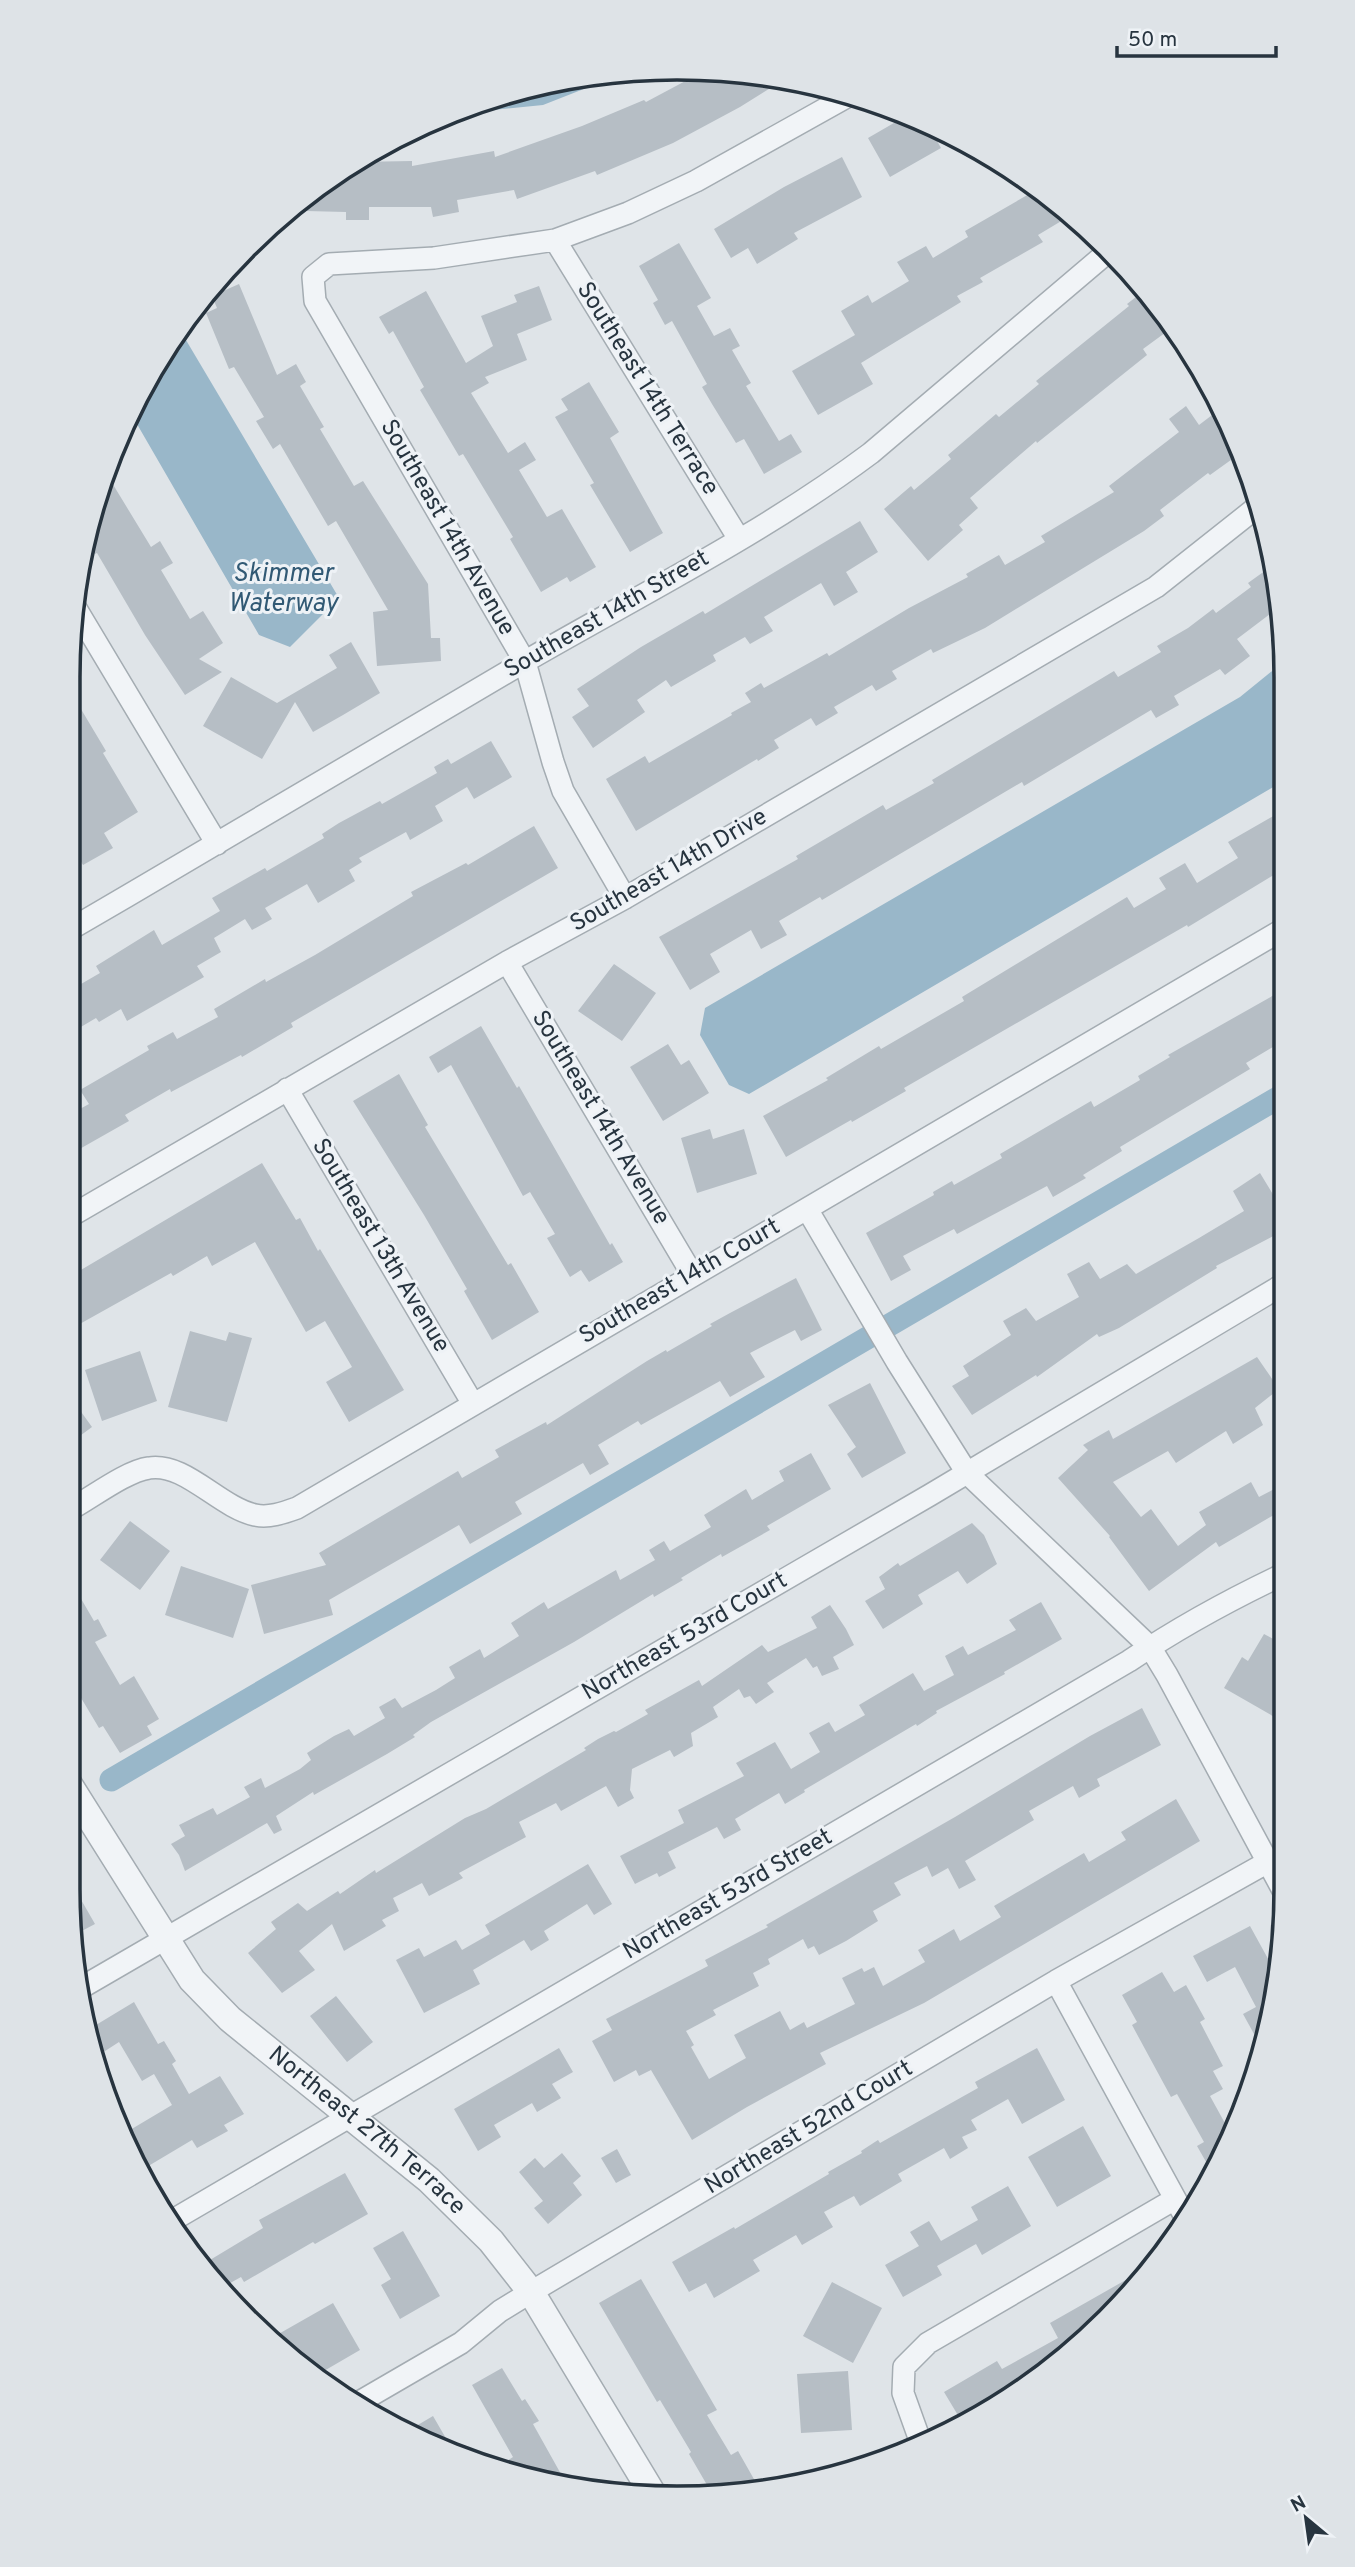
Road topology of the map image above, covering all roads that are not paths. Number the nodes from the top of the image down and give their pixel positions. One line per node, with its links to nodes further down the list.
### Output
1 (837, 102): 2 (street)
2 (555, 240): 5 (street, Southeast 14th Terrace); 7 (street, Southeast 14th Avenue)
3 (1102, 257): 5 (street, Southeast 14th Street)
4 (1251, 512): 9 (street, Southeast 14th Drive)
5 (739, 539): 7 (street, Southeast 14th Street)
6 (84, 622): 8 (street)
7 (525, 662): 8 (street, Southeast 14th Street); 9 (street, Southeast 14th Avenue)
8 (217, 844): 10 (street, Southeast 14th Street)
9 (625, 898): 12 (street, Southeast 14th Drive)
10 (80, 924)
11 (1274, 935): 14 (street, Southeast 14th Court)
12 (507, 962): 13 (street, Southeast 14th Drive); 16 (street, Southeast 14th Avenue)
13 (287, 1089): 15 (street, Southeast 14th Drive); 18 (street, Southeast 13th Avenue)
14 (807, 1209): 16 (street, Southeast 14th Court); 19 (street)
15 (80, 1211)
16 (692, 1275): 18 (street, Southeast 14th Court)
17 (1274, 1289): 19 (street, Northeast 53rd Court)
18 (473, 1404): 20 (street, Southeast 14th Court)
19 (967, 1473): 22 (street); 26 (street, Northeast 53rd Court)
20 (80, 1504)
21 (1274, 1579): 22 (street, Northeast 53rd Street)
22 (1150, 1647): 24 (street); 29 (street, Northeast 53rd Street)
23 (80, 1802): 26 (street, Northeast 27th Terrace)
24 (1268, 1862): 25 (street); 27 (street, Northeast 52nd Court)
25 (1274, 1873)
26 (165, 1938): 28 (street, Northeast 53rd Court); 29 (street, Northeast 27th Terrace)
27 (1056, 1981): 30 (street); 32 (street, Northeast 52nd Court)
28 (89, 1983)
29 (349, 2116): 31 (street, Northeast 53rd Street); 32 (street, Northeast 27th Terrace)
30 (1179, 2207): 34 (street)
31 (178, 2217)
32 (531, 2292): 33 (street, Northeast 52nd Court); 35 (street, Northeast 27th Terrace)
33 (366, 2398)
34 (918, 2436)
35 (648, 2485)

